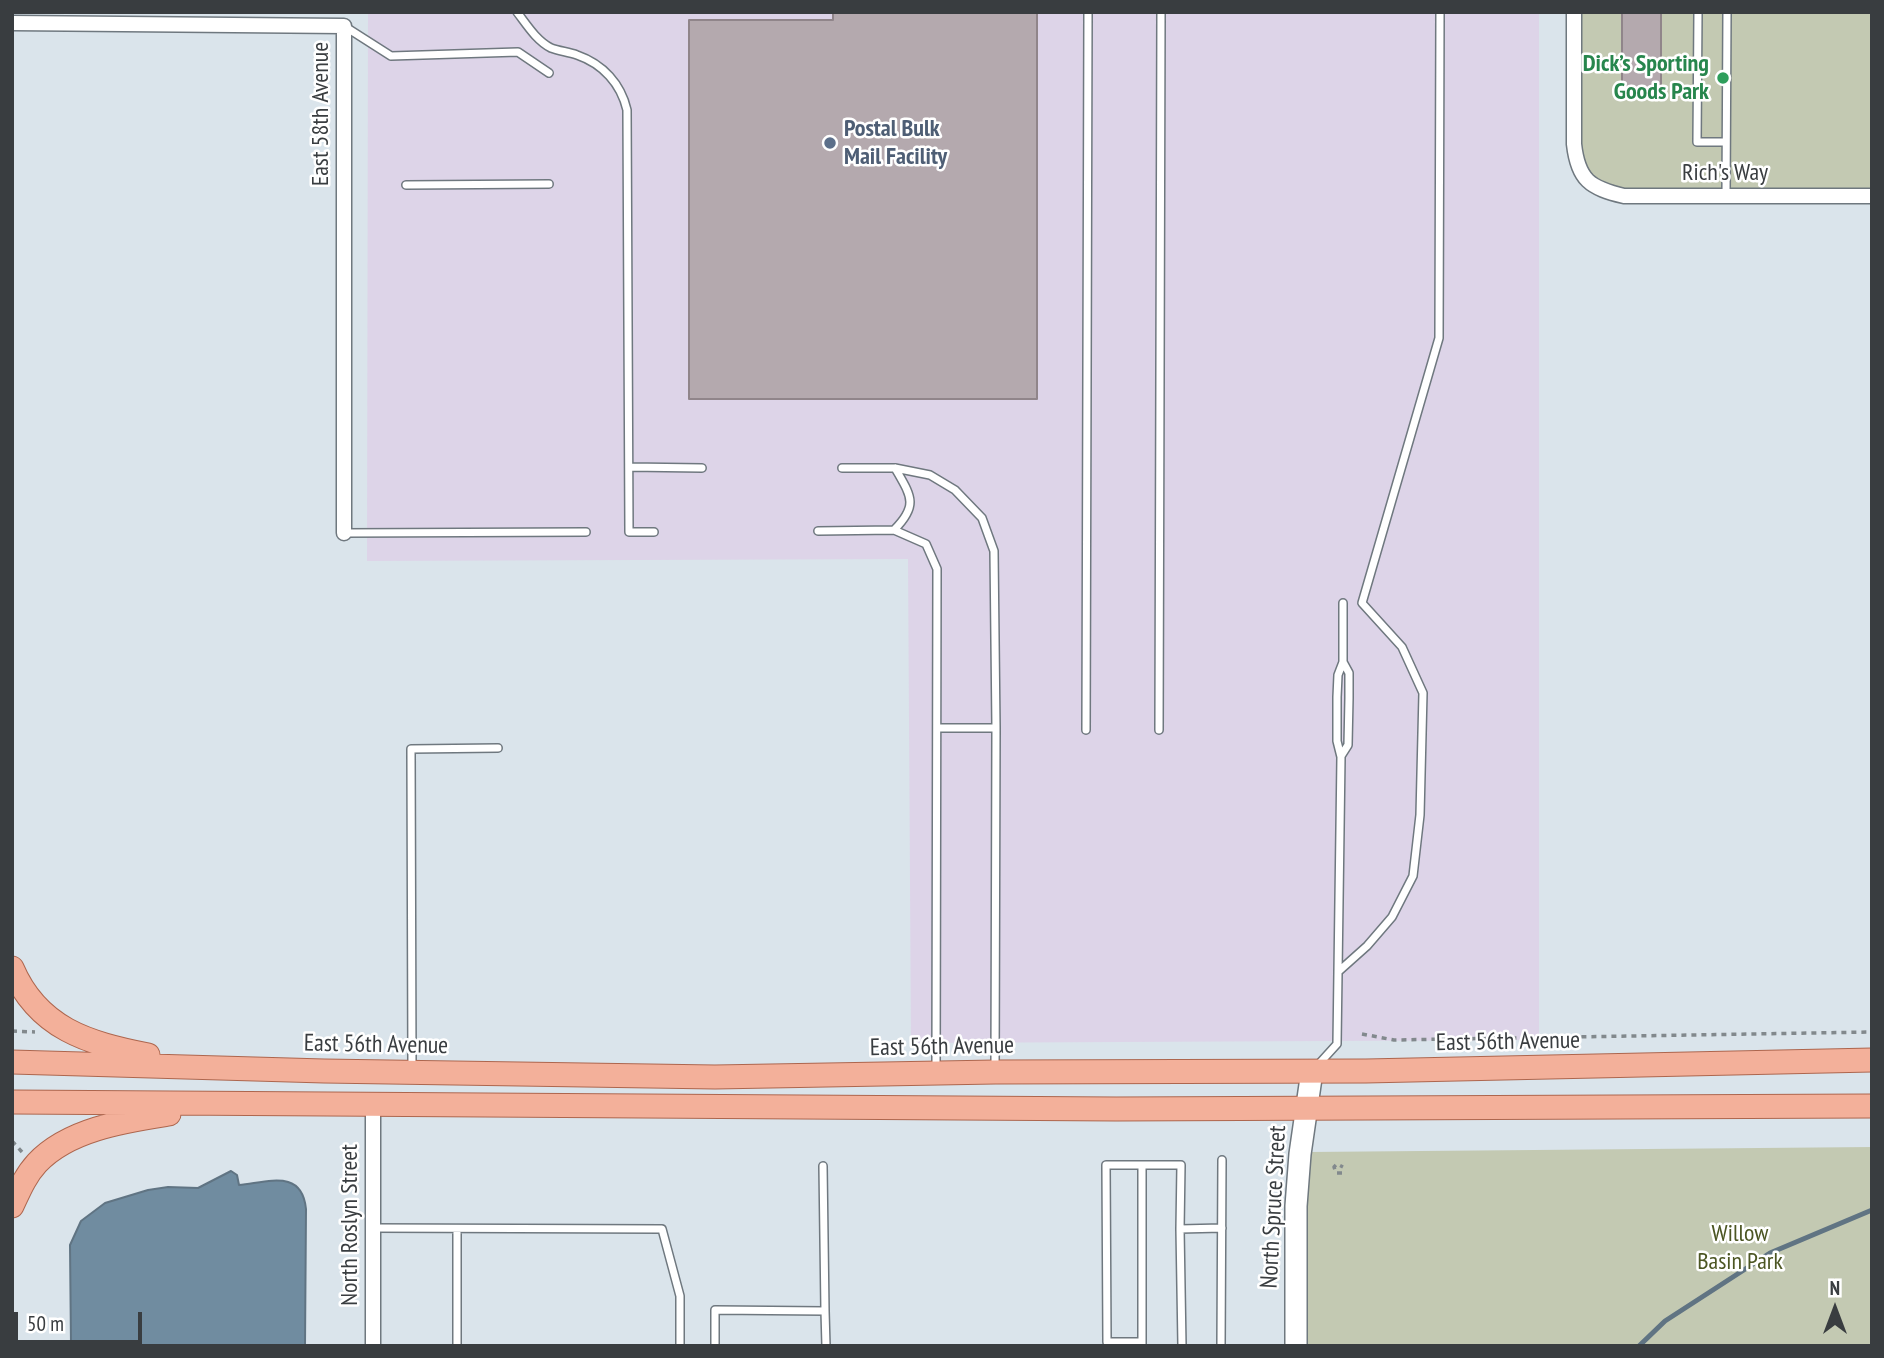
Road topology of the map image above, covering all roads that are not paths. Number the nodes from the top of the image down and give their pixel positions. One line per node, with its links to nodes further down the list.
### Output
1 (517, 12): 16 (lane)
2 (1088, 12): 28 (lane)
3 (1161, 12): 29 (lane)
4 (1440, 12): 32 (lane)
5 (1574, 12): 14 (street, Rich's Way)
6 (1698, 12): 11 (lane)
7 (1727, 12): 11 (lane)
8 (12, 23): 9 (street, East 58th Avenue)
9 (344, 26): 10 (lane); 23 (street, East 58th Avenue)
10 (549, 73)
11 (1726, 142): 14 (lane)
12 (549, 184): 13 (lane)
13 (406, 185)
14 (1726, 196): 15 (street, Rich's Way)
15 (1872, 196)
16 (629, 467): 17 (lane); 22 (lane)
17 (702, 468)
18 (842, 468): 19 (lane)
19 (895, 468): 20 (lane); 27 (lane)
20 (894, 530): 21 (lane); 26 (lane)
21 (818, 531)
22 (654, 532)
23 (344, 533): 24 (lane)
24 (586, 533)
25 (1343, 603): 32 (lane)
26 (937, 728): 27 (lane); 38 (lane)
27 (996, 728): 39 (lane)
28 (1086, 730)
29 (1159, 730)
30 (498, 748): 37 (lane)
31 (12, 968): 35 (main road)
32 (1339, 971): 36 (lane)
33 (1872, 1060): 36 (main road, East 56th Avenue)
34 (12, 1062): 35 (main road, East 56th Avenue)
35 (205, 1068): 37 (main road, East 56th Avenue)
36 (1312, 1071): 39 (main road, East 56th Avenue); 44 (street, North Spruce Street)
37 (412, 1072): 38 (main road, East 56th Avenue)
38 (936, 1072): 39 (main road, East 56th Avenue)
39 (995, 1072)
40 (12, 1102): 41 (main road)
41 (207, 1104): 42 (main road); 48 (main road)
42 (373, 1105): 44 (main road); 49 (street, North Roslyn Street)
43 (1872, 1106): 44 (main road)
44 (1306, 1110): 62 (street, North Spruce Street)
45 (1222, 1160): 50 (lane)
46 (823, 1166): 53 (lane)
47 (1142, 1166): 52 (lane); 54 (lane); 54 (lane)
48 (12, 1206)
49 (373, 1228): 51 (lane); 55 (street, North Roslyn Street)
50 (1222, 1228): 52 (lane); 61 (lane)
51 (457, 1229): 56 (lane); 57 (lane)
52 (1180, 1229): 60 (lane)
53 (825, 1311): 58 (lane); 59 (lane)
54 (1142, 1344)
55 (373, 1346)
56 (457, 1346)
57 (680, 1346)
58 (715, 1346)
59 (826, 1346)
60 (1182, 1346)
61 (1221, 1346)
62 (1296, 1346)

